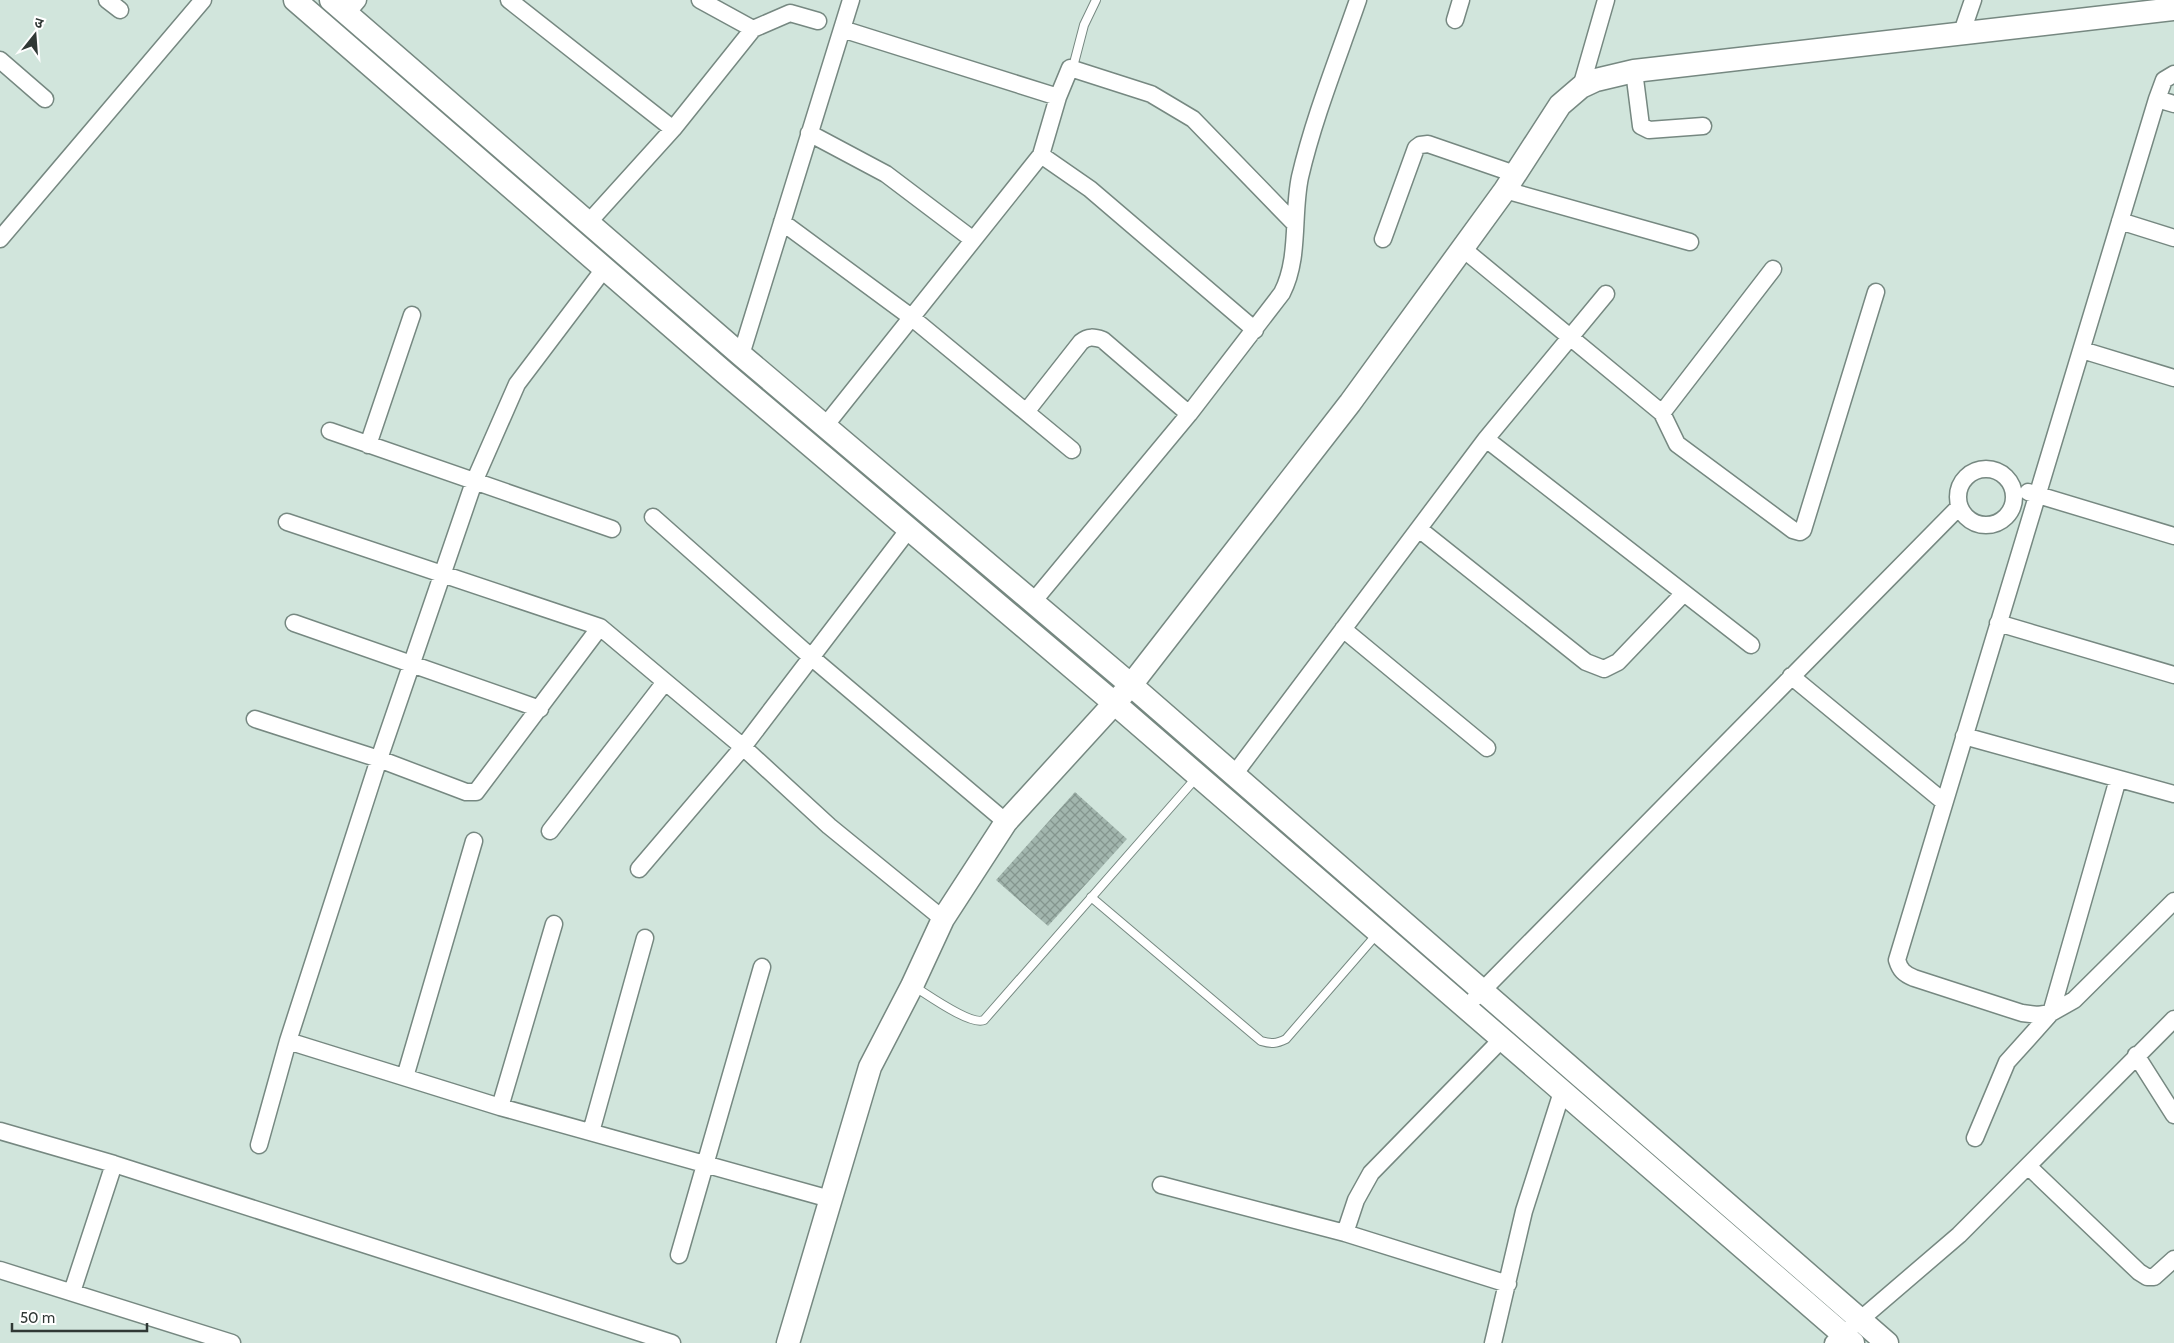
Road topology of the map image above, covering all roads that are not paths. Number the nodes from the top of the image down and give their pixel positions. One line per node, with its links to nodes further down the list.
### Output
1 (203, 0): 37 (street)
2 (295, 0): 42 (main road)
3 (509, 0): 28 (street)
4 (700, 0): 15 (street)
5 (851, 0): 16 (street)
6 (1096, 0): 19 (lane)
7 (1358, 0): 35 (street)
8 (1461, 0): 13 (street)
9 (1606, 0): 22 (street)
10 (1973, 0): 17 (street)
11 (345, 4): 34 (main road)
12 (2174, 9): 17 (main road)
13 (1455, 20)
14 (818, 21): 15 (street)
15 (753, 29): 28 (street)
16 (842, 29): 23 (street); 29 (street)
17 (1962, 32): 20 (main road)
18 (0, 60): 25 (street)
19 (1073, 67): 23 (street); 35 (street)
20 (1634, 71): 22 (main road); 27 (street)
21 (2174, 74): 24 (street)
22 (1581, 87): 31 (main road)
23 (1058, 97): 30 (street)
24 (2157, 98): 26 (street); 33 (street)
25 (45, 99)
26 (2174, 104)
27 (1703, 126)
28 (673, 129): 34 (street)
29 (809, 134): 32 (street); 38 (street)
30 (1041, 155): 38 (street); 48 (street)
31 (1510, 182): 39 (street); 40 (street); 41 (main road)
32 (782, 222): 47 (street); 51 (street)
33 (2120, 222): 36 (street); 50 (street)
34 (588, 223): 51 (main road)
35 (1295, 224): 48 (street)
36 (2174, 238)
37 (0, 239)
38 (972, 239): 47 (street)
39 (1383, 239)
40 (1690, 242)
41 (1462, 248): 49 (street); 84 (main road)
42 (604, 269): 61 (street); 69 (main road)
43 (1773, 269): 54 (street)
44 (1876, 292): 54 (street)
45 (1606, 294): 49 (street)
46 (412, 315): 59 (street)
47 (911, 317): 53 (street); 56 (street)
48 (1255, 330): 55 (street)
49 (1569, 337): 54 (street); 58 (street)
50 (2082, 350): 52 (street); 63 (street)
51 (741, 355): 56 (main road)
52 (2174, 378)
53 (1026, 412): 55 (street); 60 (street)
54 (1662, 413)
55 (1190, 414): 73 (street)
56 (825, 426): 73 (main road)
57 (330, 431): 59 (street)
58 (1486, 439): 67 (street); 72 (street)
59 (368, 445): 61 (street)
60 (1072, 450)
61 (474, 482): 68 (street); 71 (street)
62 (2012, 486): 63 (street); 64 (street); 64 (street)
63 (2037, 494): 70 (street); 75 (street)
64 (1959, 507): 82 (street)
65 (653, 517): 79 (street)
66 (287, 522): 71 (street)
67 (1419, 528): 72 (street); 77 (street)
68 (612, 529)
69 (909, 529): 79 (street); 85 (main road)
70 (2174, 536)
71 (444, 575): 76 (street); 80 (street)
72 (1684, 593): 78 (street)
73 (1032, 603): 84 (main road)
74 (294, 623): 80 (street)
75 (1998, 624): 81 (street); 88 (street)
76 (600, 627): 83 (street); 86 (street)
77 (1343, 629): 90 (street); 92 (street)
78 (1752, 645)
79 (811, 657): 89 (street); 97 (street)
80 (411, 663): 86 (street); 91 (street)
81 (2174, 675)
82 (1791, 676): 96 (street); 109 (street)
83 (665, 682): 89 (street); 98 (street)
84 (1131, 685): 85 (main road); 92 (main road)
85 (1114, 703): 93 (main road); 97 (main road)
86 (540, 709): 91 (street)
87 (255, 719): 91 (street)
88 (1964, 736): 94 (street); 96 (street)
89 (743, 747): 100 (street); 103 (street)
90 (1487, 748)
91 (379, 759): 114 (street)
92 (1233, 776): 109 (main road)
93 (1197, 777): 101 (lane); 105 (main road)
94 (2118, 779): 95 (street); 111 (street)
95 (2174, 794)
96 (1944, 802): 111 (street)
97 (1006, 822): 103 (main road)
98 (550, 831)
99 (474, 841): 116 (street)
100 (639, 869)
101 (1091, 897): 105 (lane); 108 (lane)
102 (2174, 901): 111 (street)
103 (943, 919): 108 (main road)
104 (554, 924): 118 (street)
105 (1378, 933): 110 (main road)
106 (645, 938): 121 (street)
107 (762, 967): 125 (street)
108 (912, 986): 128 (main road)
109 (1481, 991): 110 (street); 135 (main road)
110 (1464, 1008): 113 (main road)
111 (2050, 1013): 122 (street)
112 (2174, 1019): 115 (street)
113 (1502, 1040): 117 (main road); 129 (street)
114 (288, 1041): 116 (street); 123 (street)
115 (2136, 1056): 119 (street); 126 (street)
116 (405, 1077): 118 (street)
117 (1562, 1092): 133 (street); 136 (main road)
118 (500, 1107): 121 (street)
119 (2174, 1115)
120 (0, 1131): 124 (street)
121 (591, 1132): 125 (street)
122 (1975, 1138)
123 (259, 1145)
124 (114, 1164): 134 (street); 138 (street)
125 (704, 1164): 128 (street); 130 (street)
126 (2028, 1166): 131 (street); 135 (street)
127 (1161, 1185): 129 (street)
128 (830, 1199): 139 (main road)
129 (1345, 1233): 133 (street)
130 (679, 1255)
131 (2174, 1259)
132 (0, 1270): 134 (street)
133 (1508, 1284): 140 (street)
134 (72, 1292): 137 (street)
135 (1860, 1319): 136 (street); 141 (main road)
136 (1843, 1340)
137 (232, 1343)
138 (672, 1343)
139 (788, 1343)
140 (1493, 1343)
141 (1888, 1343)

